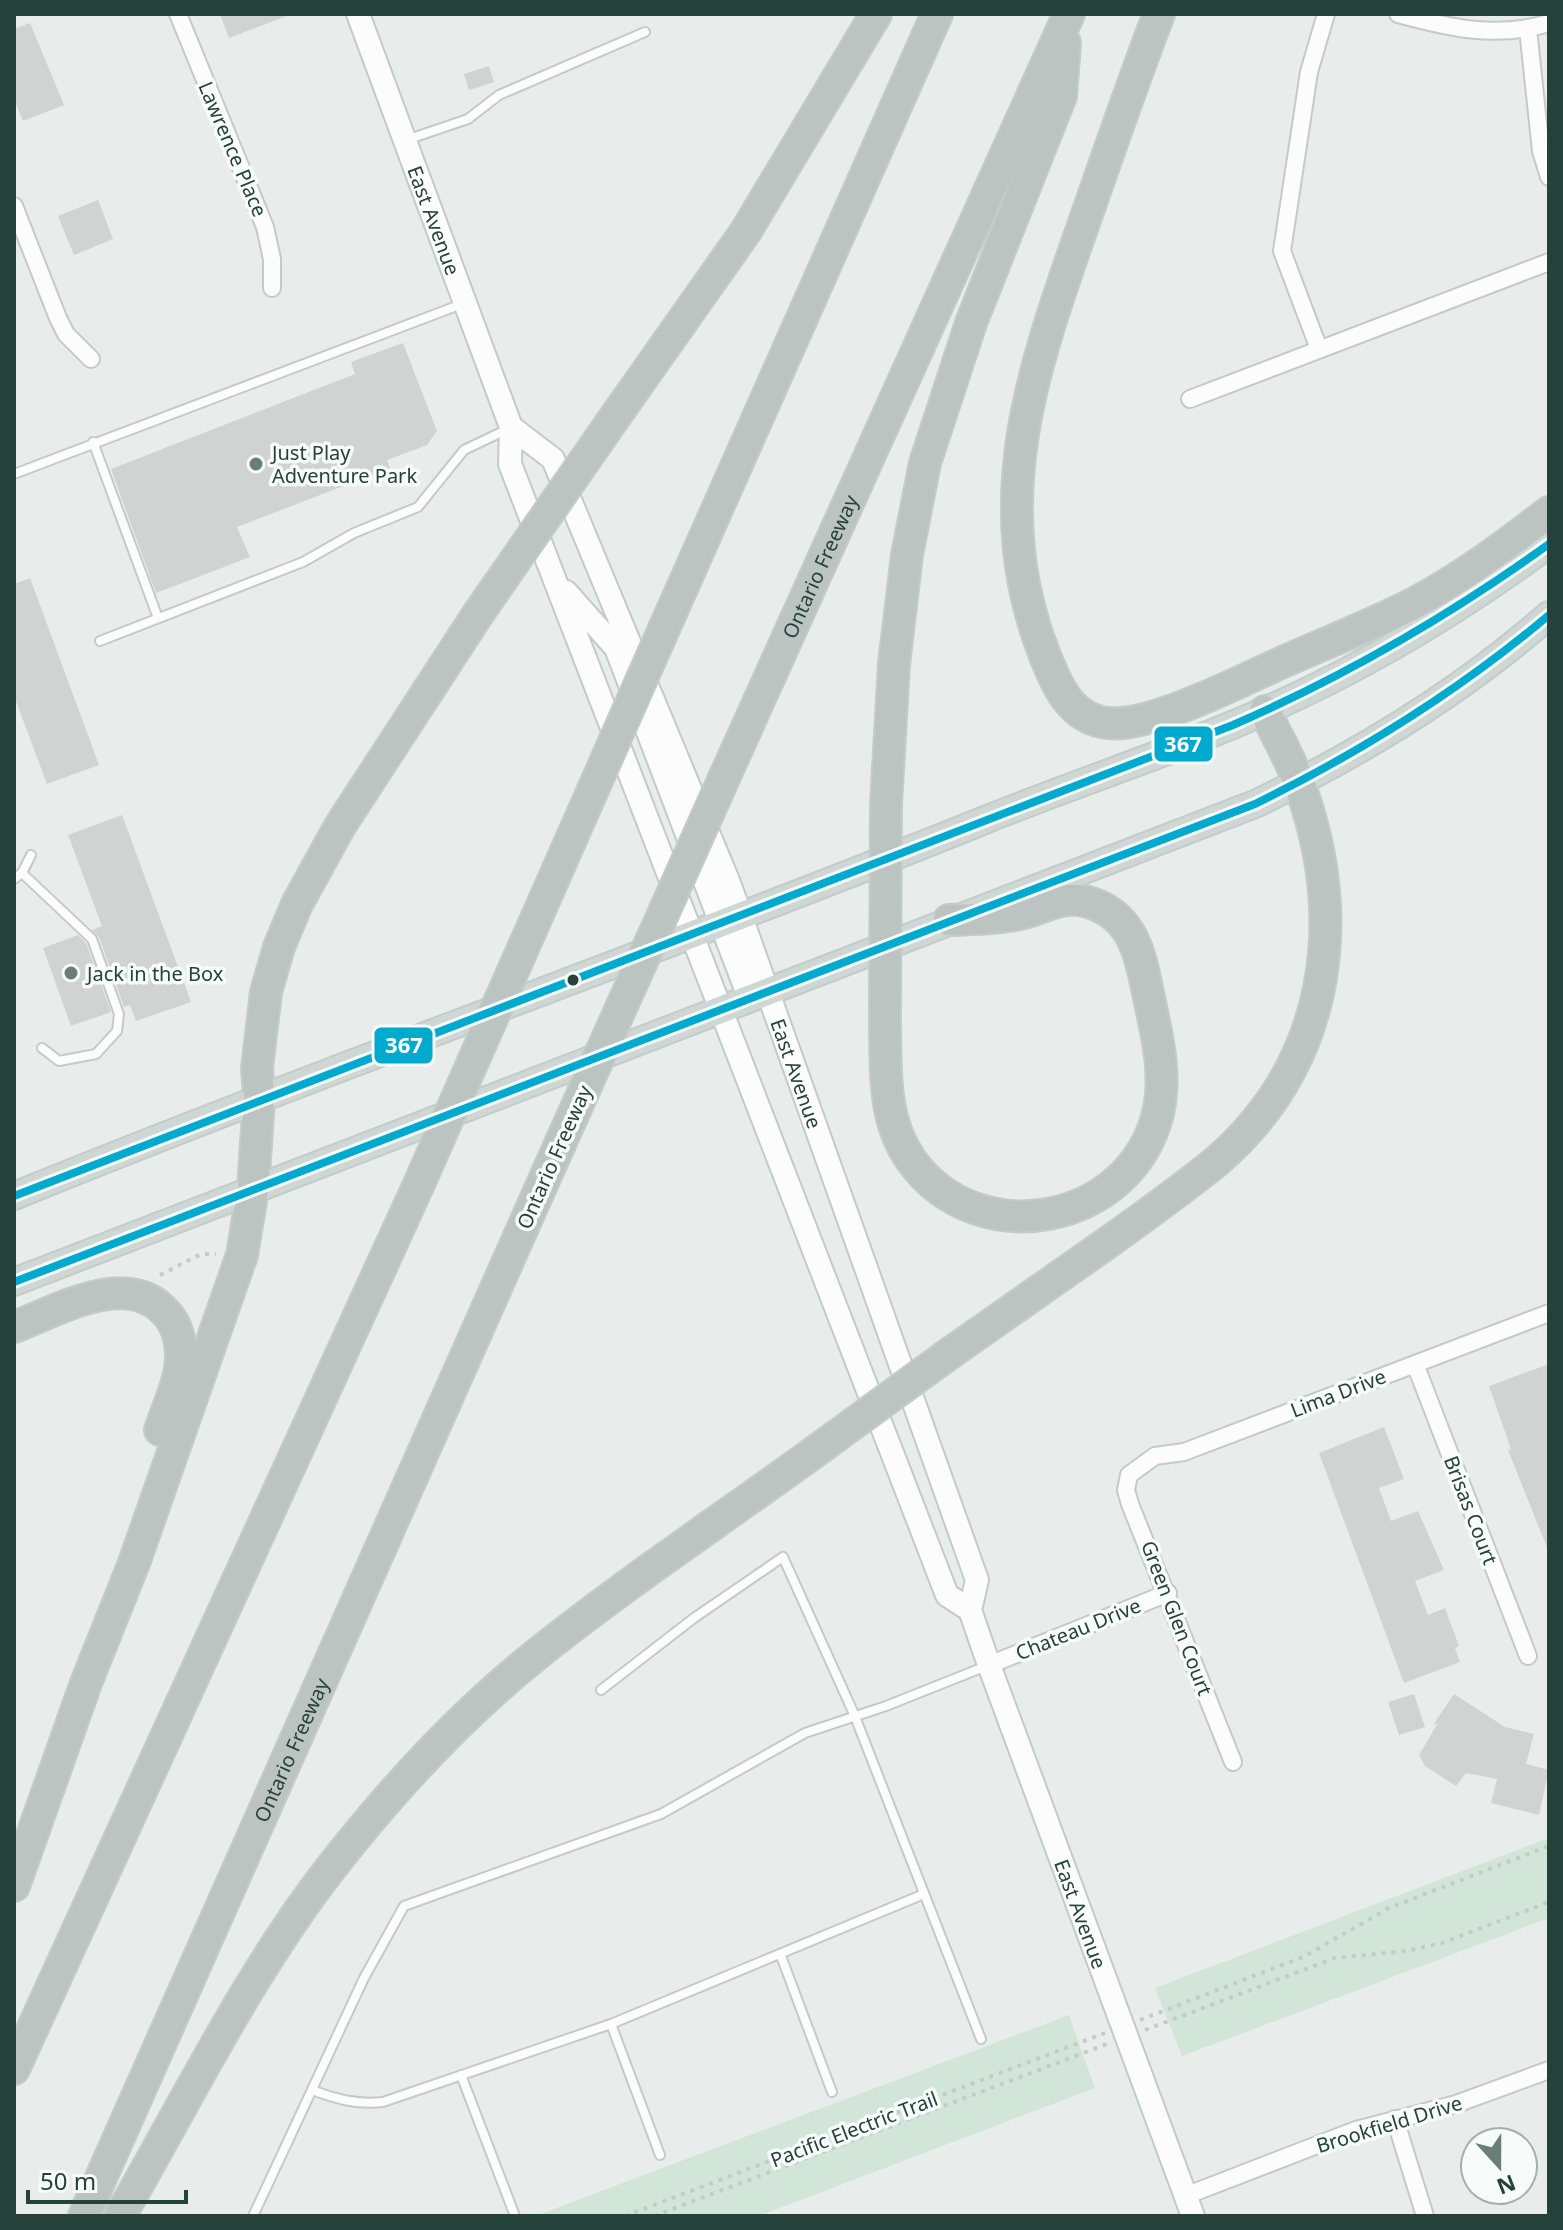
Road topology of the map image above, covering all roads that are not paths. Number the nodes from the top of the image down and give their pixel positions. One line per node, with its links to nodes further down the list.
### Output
1 (178, 14): 16 (street, Lawrence Place)
2 (358, 14): 12 (main road, East Avenue)
3 (876, 14): 40 (highway, bridge)
4 (937, 14): 61 (highway, bridge)
5 (1159, 14): 24 (highway)
6 (1326, 14): 18 (street)
7 (1398, 14): 10 (street)
8 (1068, 17): 34 (highway, bridge); 69 (highway, Ontario Freeway, bridge)
9 (1549, 23): 10 (street)
10 (1528, 29): 13 (street)
11 (645, 32): 12 (lane)
12 (405, 140): 17 (main road, East Avenue)
13 (1549, 177)
14 (14, 206): 19 (street)
15 (1549, 262): 18 (street)
16 (272, 288)
17 (466, 303): 21 (main road, East Avenue); 22 (lane)
18 (1319, 349): 20 (street)
19 (91, 359)
20 (1190, 399)
21 (511, 427): 26 (main road, East Avenue); 28 (lane); 35 (main road)
22 (93, 442): 23 (lane); 28 (lane)
23 (14, 474)
24 (1549, 512)
25 (1549, 544): 30 (main road)
26 (555, 579): 35 (main road); 36 (main road, East Avenue)
27 (1549, 615): 31 (main road)
28 (158, 618): 29 (lane)
29 (100, 641)
30 (1265, 711): 31 (highway); 35 (main road)
31 (1299, 783): 34 (main road); 70 (highway, bridge)
32 (31, 855): 33 (lane)
33 (18, 876): 39 (lane)
34 (949, 920): 37 (main road)
35 (731, 922): 36 (main road); 37 (main road, East Avenue)
36 (690, 936): 38 (main road, East Avenue); 40 (main road)
37 (758, 994): 38 (main road); 50 (main road, East Avenue)
38 (719, 1008): 41 (main road); 50 (main road, East Avenue)
39 (42, 1048)
40 (259, 1098): 41 (highway); 42 (main road)
41 (253, 1189): 43 (main road); 49 (highway)
42 (14, 1196)
43 (14, 1282)
44 (1549, 1313): 46 (street, Lima Drive)
45 (14, 1327): 49 (highway)
46 (1415, 1364): 47 (street, Lima Drive); 51 (street, Brisas Court)
47 (1129, 1475): 48 (street, Green Glen Court)
48 (1168, 1593): 52 (street, Chateau Drive); 55 (street, Green Glen Court)
49 (117, 1599): 56 (highway)
50 (970, 1610): 52 (main road, East Avenue)
51 (1528, 1656)
52 (989, 1665): 54 (lane); 68 (main road, East Avenue)
53 (601, 1690): 54 (lane)
54 (854, 1714): 57 (lane); 64 (lane)
55 (1233, 1762)
56 (14, 1886)
57 (924, 1894): 58 (lane); 60 (lane)
58 (781, 1956): 59 (lane); 65 (lane)
59 (611, 2024): 63 (lane); 67 (lane)
60 (981, 2039)
61 (14, 2069)
62 (1549, 2070): 66 (street, Brookfield Drive)
63 (461, 2075): 64 (lane); 72 (lane)
64 (312, 2090): 71 (lane)
65 (832, 2092)
66 (1395, 2119): 68 (street, Brookfield Drive); 73 (street)
67 (660, 2155)
68 (1189, 2206)
69 (84, 2216)
70 (120, 2216)
71 (253, 2216)
72 (515, 2216)
73 (1425, 2216)

